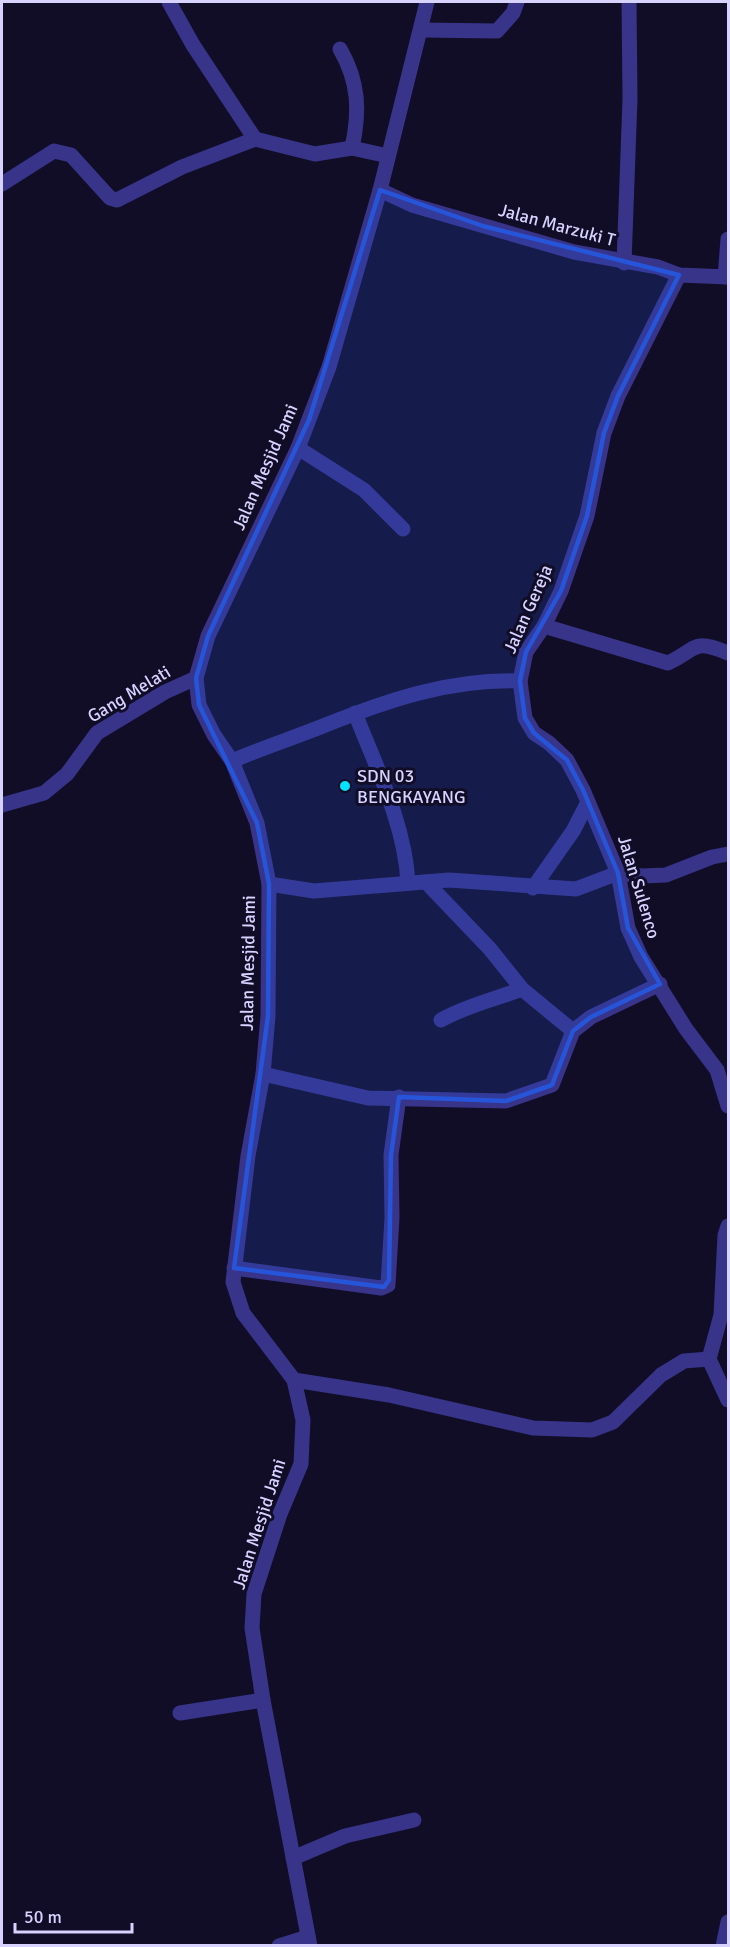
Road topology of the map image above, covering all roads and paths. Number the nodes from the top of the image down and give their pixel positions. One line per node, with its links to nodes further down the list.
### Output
1 (169, 2): 7 (street)
2 (427, 2): 5 (street, Jalan Mesjid Jami)
3 (517, 2): 5 (street)
4 (629, 2): 13 (street)
5 (421, 30): 9 (street, Jalan Mesjid Jami)
6 (340, 50): 8 (street)
7 (255, 139): 8 (street); 10 (street)
8 (352, 148): 9 (street)
9 (388, 156): 11 (street, Jalan Mesjid Jami)
10 (2, 184)
11 (380, 190): 13 (street, Jalan Marzuki T); 16 (street, Jalan Mesjid Jami)
12 (729, 239): 15 (street)
13 (624, 263): 14 (street, Jalan Marzuki T)
14 (679, 274): 15 (street, Jalan Marzuki T); 18 (street, Jalan Gereja)
15 (727, 277)
16 (298, 448): 17 (street); 20 (street, Jalan Mesjid Jami)
17 (403, 529)
18 (544, 626): 19 (street); 21 (street, Jalan Gereja)
19 (729, 653)
20 (196, 678): 23 (street, Jalan Mesjid Jami); 24 (street, Gang Melati)
21 (520, 681): 22 (street, Jalan Gereja); 25 (street, Jalan Sulenco)
22 (355, 713): 23 (street, Jalan Gereja); 29 (street)
23 (232, 761): 30 (street, Jalan Mesjid Jami)
24 (4, 802)
25 (588, 802): 27 (street, Jalan Sulenco); 31 (street)
26 (729, 854): 27 (street)
27 (618, 873): 31 (street); 32 (street, Jalan Sulenco)
28 (426, 882): 29 (street); 31 (street); 33 (street)
29 (408, 883): 30 (street)
30 (269, 884): 36 (street, Jalan Mesjid Jami)
31 (533, 888)
32 (660, 984): 35 (street); 38 (street, Jalan Sulenco)
33 (522, 989): 34 (street); 35 (street)
34 (441, 1020)
35 (573, 1031): 37 (street)
36 (263, 1074): 37 (street); 40 (street, Jalan Mesjid Jami)
37 (399, 1097): 40 (street)
38 (729, 1106)
39 (729, 1226): 41 (street)
40 (234, 1268): 42 (street, Jalan Mesjid Jami)
41 (709, 1359): 42 (street); 43 (street)
42 (294, 1380): 44 (street, Jalan Mesjid Jami)
43 (729, 1401)
44 (263, 1700): 45 (street); 47 (street, Jalan Mesjid Jami)
45 (180, 1713)
46 (414, 1820): 47 (street)
47 (293, 1858): 49 (street, Jalan Mesjid Jami)
48 (729, 1922): 51 (street)
49 (309, 1941): 50 (street)
50 (279, 1946)
51 (723, 1946)

